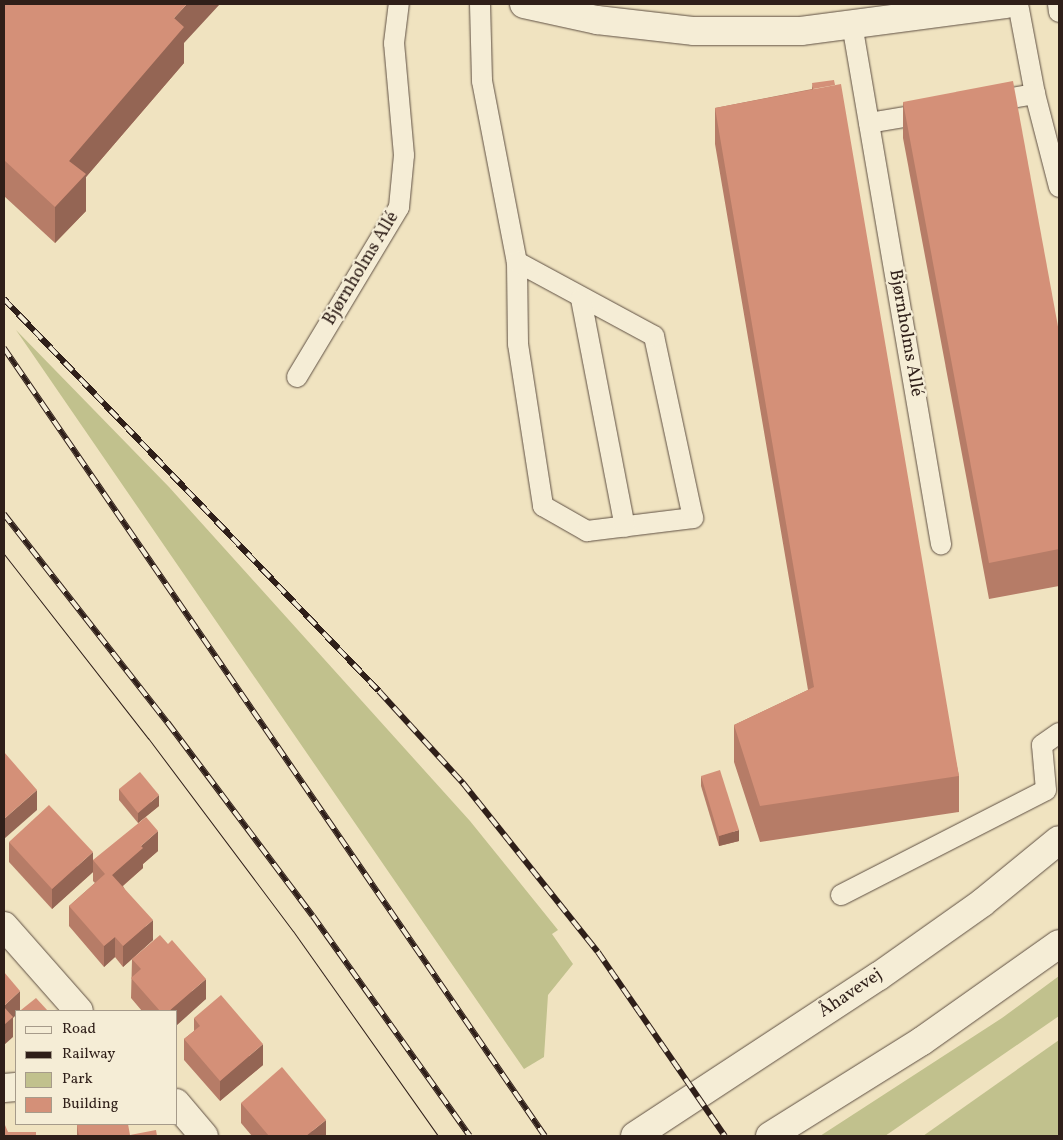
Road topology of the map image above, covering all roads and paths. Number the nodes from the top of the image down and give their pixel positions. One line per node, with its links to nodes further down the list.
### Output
1 (399, 4): 16 (lane, Bjørnholms Allé)
2 (480, 4): 14 (lane)
3 (524, 4): 8 (main road)
4 (1018, 4): 9 (lane)
5 (1058, 4): 7 (lane)
6 (992, 5): 8 (main road)
7 (1059, 12)
8 (852, 24): 12 (lane, Bjørnholms Allé)
9 (1036, 94): 10 (lane); 13 (lane)
10 (967, 106)
11 (947, 110): 12 (lane)
12 (869, 123): 18 (lane, Bjørnholms Allé)
13 (1059, 187)
14 (517, 262): 15 (lane); 17 (lane)
15 (581, 299): 17 (lane); 17 (lane)
16 (297, 378)
17 (625, 527)
18 (942, 544)
19 (1059, 733): 21 (lane)
20 (1059, 840): 27 (main road, Åhavevej)
21 (841, 895)
22 (4, 926): 24 (main road)
23 (1059, 944): 28 (main road)
24 (78, 1010)
25 (178, 1105): 26 (main road)
26 (204, 1136)
27 (635, 1136)
28 (770, 1136)

